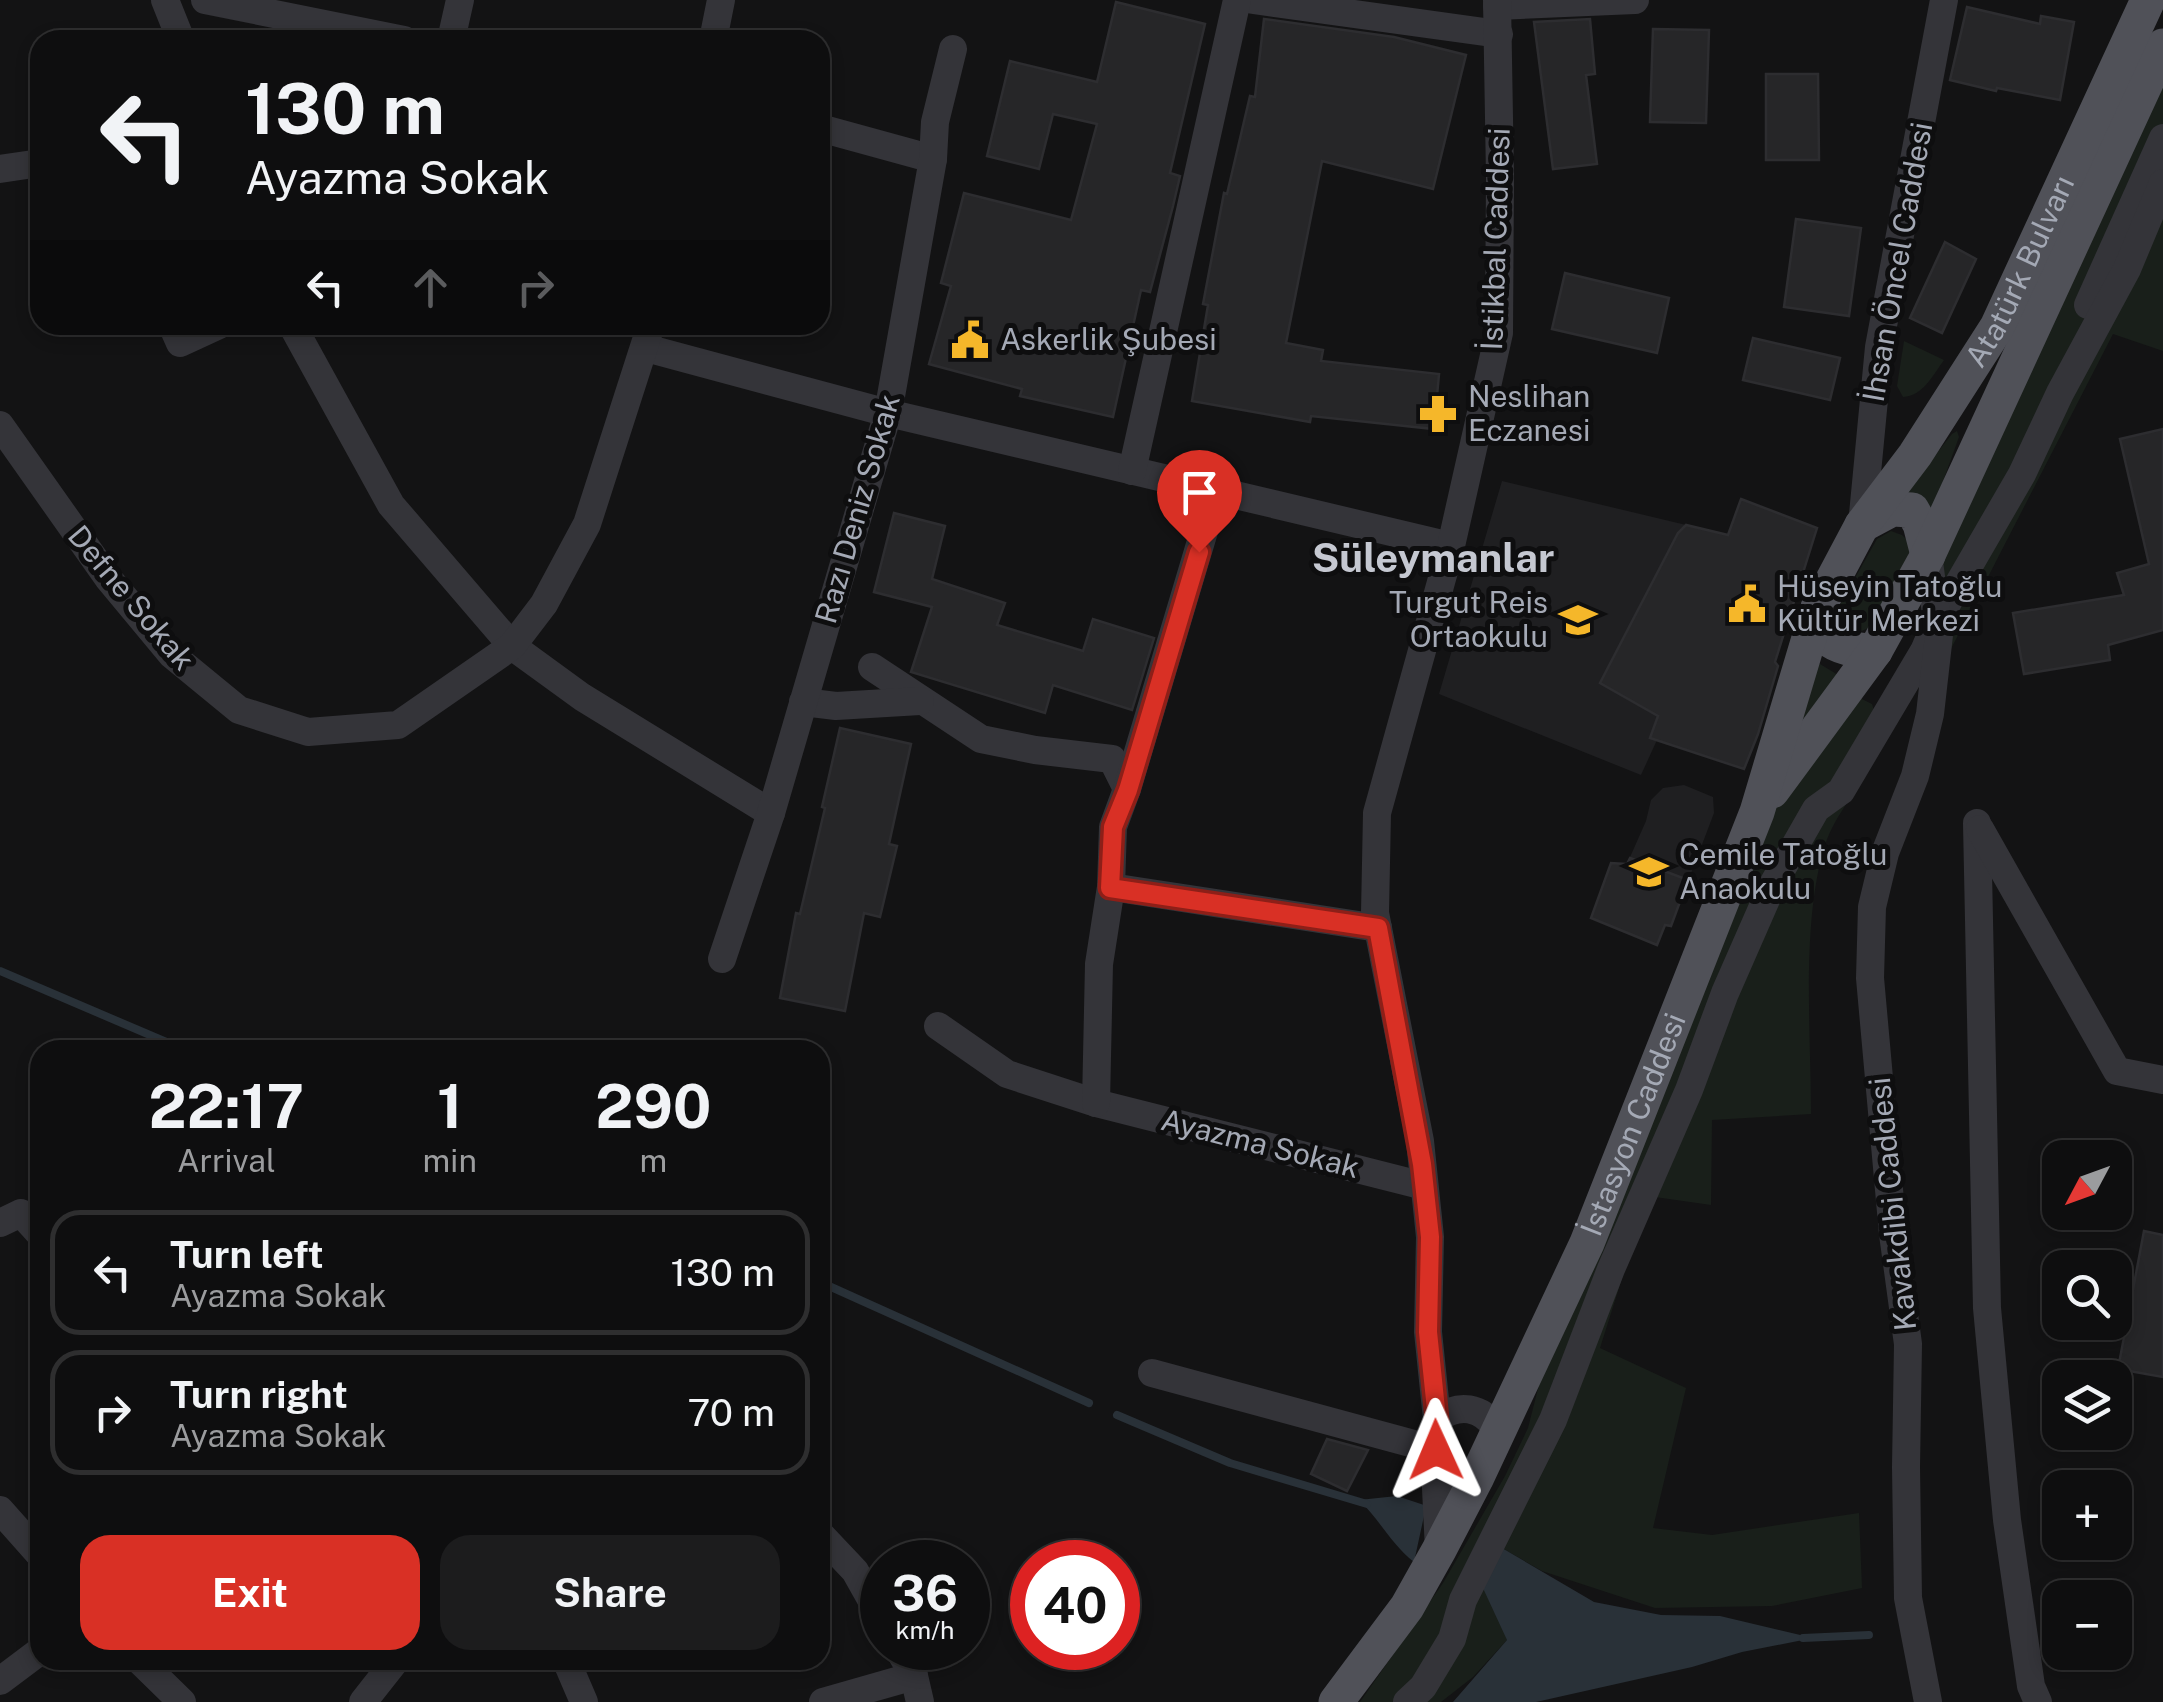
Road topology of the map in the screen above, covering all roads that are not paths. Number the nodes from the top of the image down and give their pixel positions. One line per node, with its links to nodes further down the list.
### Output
1 (165, 0): 11 (street)
2 (205, 0): 12 (street)
3 (460, 0): 13 (street)
4 (721, 0): 14 (street)
5 (1238, 0): 29 (street)
6 (1253, 0): 10 (street)
7 (1636, 0): 10 (street)
8 (1944, 0): 31 (street, İhsan Öncel Caddesi)
9 (2148, 0): 31 (main road, Atatürk Bulvarı)
10 (1498, 13): 32 (street, İstikbal Caddesi)
11 (177, 30)
12 (354, 30)
13 (453, 30)
14 (714, 30)
15 (2163, 46): 33 (main road, Atatürk Bulvarı)
16 (952, 49): 19 (street, Razı Deniz Sokak)
17 (830, 131): 19 (street)
18 (2163, 138): 35 (street)
19 (934, 159): 27 (street, Razı Deniz Sokak)
20 (30, 164): 21 (street)
21 (0, 169)
22 (2163, 182): 35 (street)
23 (176, 335): 24 (street)
24 (197, 335)
25 (298, 335): 36 (street)
26 (648, 337): 27 (street); 36 (street, Defne Sokak)
27 (888, 413): 29 (street); 41 (street, Razı Deniz Sokak)
28 (0, 425): 36 (street, Defne Sokak)
29 (1132, 471): 30 (street)
30 (1216, 491): 32 (street); 43 (street)
31 (1862, 525): 33 (main road); 34 (main road, Atatürk Bulvarı)
32 (1451, 546): 47 (street, İstikbal Caddesi)
33 (1928, 556): 35 (street); 37 (main road, Atatürk Bulvarı)
34 (1818, 608): 37 (main road); 45 (main road, İstasyon Caddesi)
35 (1942, 613): 39 (street); 42 (street, Kavakdibi Caddesi)
36 (512, 646): 44 (street)
37 (1875, 651): 39 (street); 45 (main road, İstasyon Caddesi)
38 (872, 668): 40 (street)
39 (1906, 682): 42 (street); 76 (street)
40 (920, 701): 41 (street); 43 (street)
41 (803, 702): 44 (street, Razı Deniz Sokak)
42 (1930, 714): 77 (street, Kavakdibi Caddesi)
43 (1128, 790): 46 (street)
44 (771, 812): 48 (street, Razı Deniz Sokak)
45 (1757, 812): 57 (main road, İstasyon Caddesi)
46 (1110, 888): 47 (street); 51 (street)
47 (1378, 928): 52 (street, İstikbal Caddesi)
48 (722, 958)
49 (938, 1026): 51 (street, Ayazma Sokak)
50 (2163, 1080): 78 (street)
51 (1096, 1103): 52 (street, Ayazma Sokak)
52 (1424, 1186): 56 (street, İstikbal Caddesi)
53 (7, 1210): 54 (street)
54 (30, 1227)
55 (1152, 1373): 58 (street)
56 (1437, 1419): 57 (street); 58 (street, İstikbal Caddesi)
57 (1497, 1429): 59 (main road)
58 (1436, 1459): 59 (street); 63 (street, İstikbal Caddesi)
59 (1476, 1479): 63 (main road)
60 (0, 1510): 61 (street)
61 (30, 1544)
62 (830, 1544): 64 (street)
63 (1439, 1550): 75 (main road)
64 (860, 1579)
65 (30, 1658): 69 (street)
66 (149, 1670): 71 (street)
67 (388, 1670): 72 (street)
68 (570, 1670): 73 (street)
69 (0, 1681)
70 (917, 1689): 74 (street)
71 (182, 1702)
72 (363, 1702)
73 (584, 1702)
74 (823, 1702)
75 (1336, 1702)
76 (1408, 1702)
77 (1928, 1702)
78 (2038, 1702)

